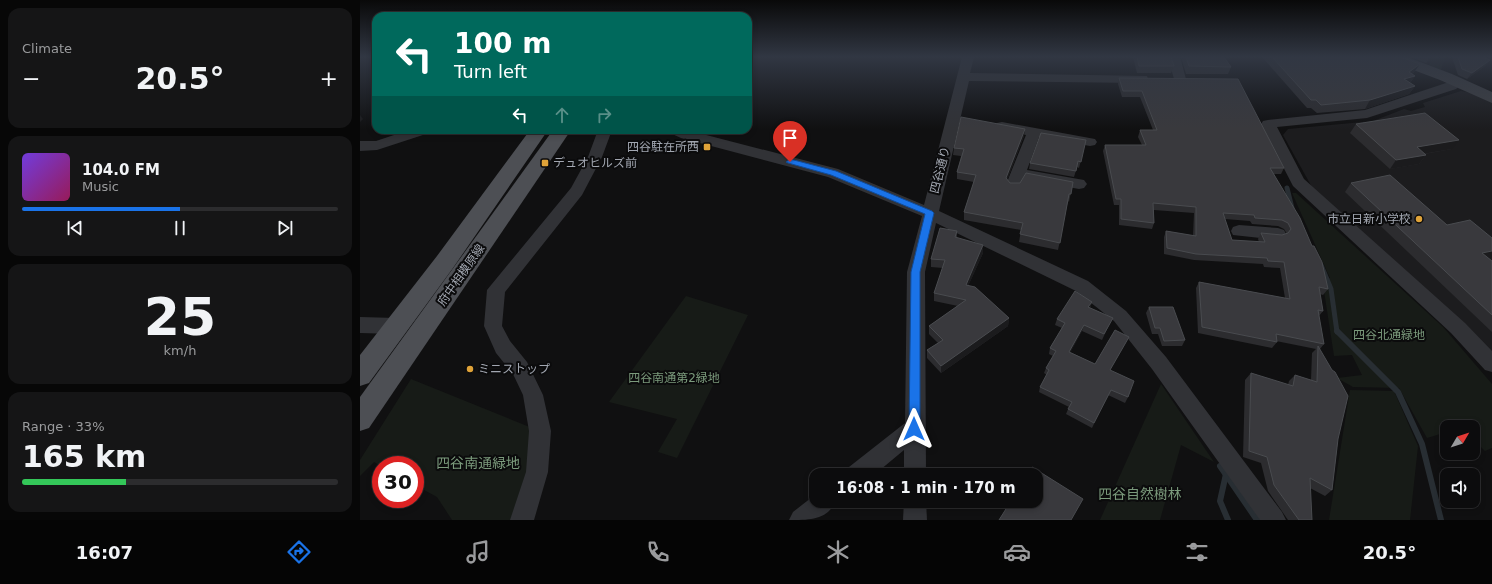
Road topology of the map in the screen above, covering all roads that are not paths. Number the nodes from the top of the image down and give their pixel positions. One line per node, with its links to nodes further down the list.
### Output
1 (961, 81): 4 (street, 四谷通り)
2 (1457, 82): 3 (street); 23 (street)
3 (1492, 98)
4 (952, 118): 5 (street); 16 (street, 四谷通り)
5 (967, 121)
6 (989, 124): 7 (street)
7 (1034, 132): 13 (street); 15 (street)
8 (411, 134): 14 (street)
9 (536, 134): 19 (main road, 府中相模原線)
10 (559, 134): 20 (main road, 府中相模原線)
11 (604, 134): 31 (street)
12 (684, 134): 16 (street)
13 (1090, 142)
14 (360, 146)
15 (1079, 184)
16 (929, 213): 26 (street, 四谷通り); 34 (street)
17 (1239, 231): 18 (street)
18 (1278, 234)
19 (445, 262): 20 (main road); 22 (main road, 府中相模原線)
20 (469, 263): 25 (main road, 府中相模原線)
21 (360, 325): 22 (street)
22 (396, 326): 24 (main road, 府中相模原線)
23 (1492, 364)
24 (360, 375)
25 (360, 419)
26 (914, 429): 27 (street); 28 (street, 四谷通り)
27 (866, 468)
28 (915, 468)
29 (816, 508): 32 (street)
30 (915, 508): 33 (street)
31 (522, 520)
32 (801, 520)
33 (915, 520)
34 (1274, 520)

